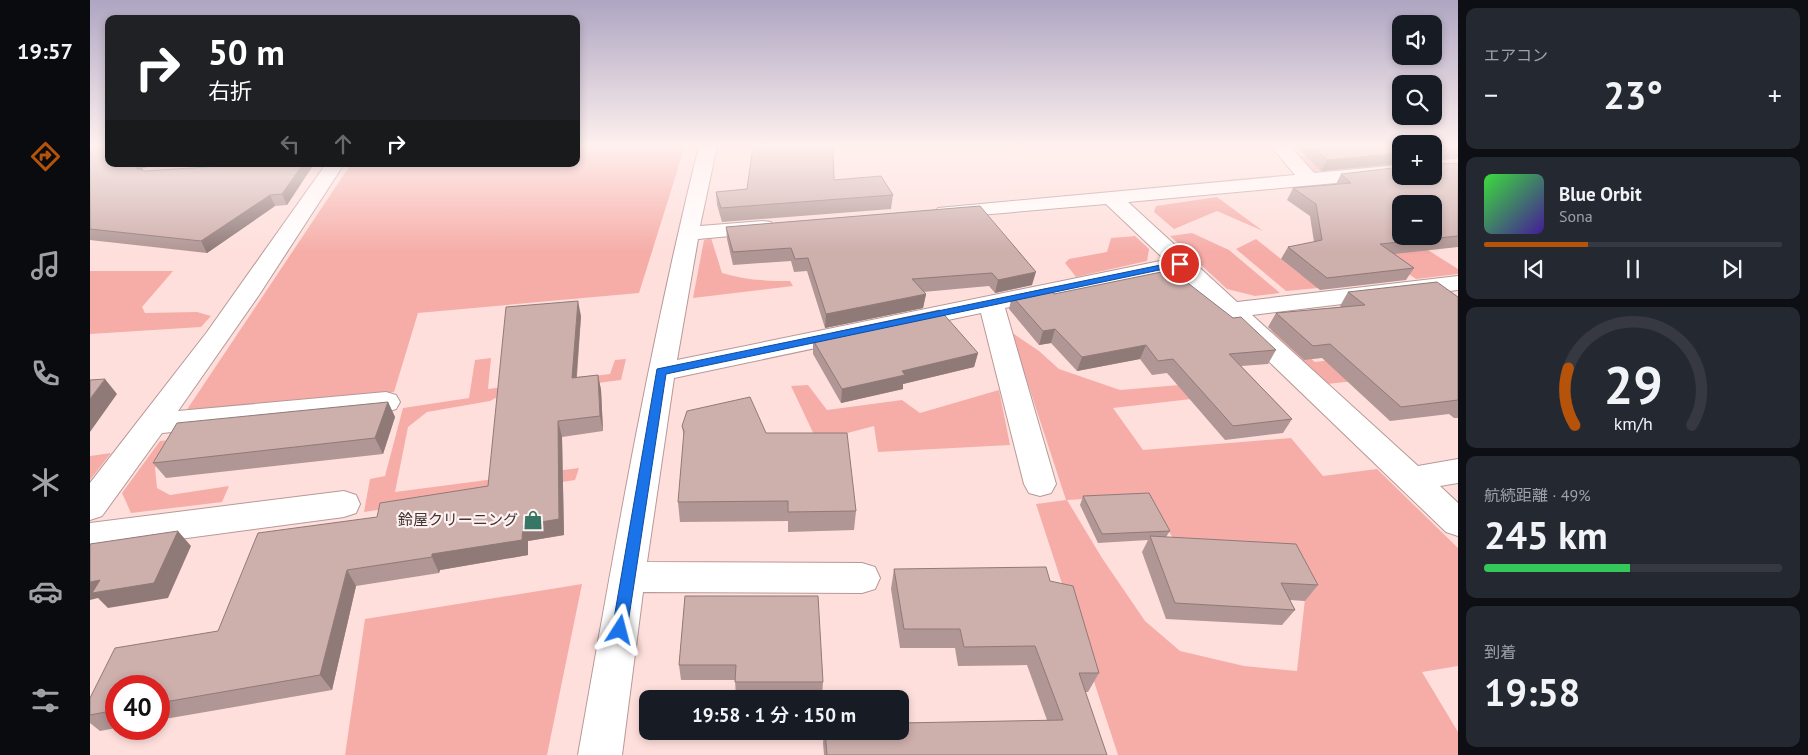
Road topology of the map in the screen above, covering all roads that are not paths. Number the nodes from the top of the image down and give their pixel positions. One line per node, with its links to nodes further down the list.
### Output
1 (324, 181): 14 (street)
2 (700, 181): 7 (street)
3 (1287, 181): 4 (street)
4 (1113, 199): 5 (street); 8 (street)
5 (925, 214)
6 (786, 226): 7 (street)
7 (687, 234): 12 (street)
8 (1180, 264): 10 (street); 11 (street)
9 (1458, 283): 11 (street)
10 (991, 303): 12 (street); 17 (street)
11 (1230, 310): 16 (street)
12 (661, 372): 22 (street)
13 (386, 402): 14 (street)
14 (154, 423): 19 (street)
15 (1458, 471): 16 (street)
16 (1411, 479): 20 (street)
17 (1040, 484)
18 (344, 504): 21 (street)
19 (90, 507)
20 (1458, 523)
21 (90, 537)
22 (628, 577): 23 (street); 24 (street)
23 (862, 578)
24 (600, 755)

